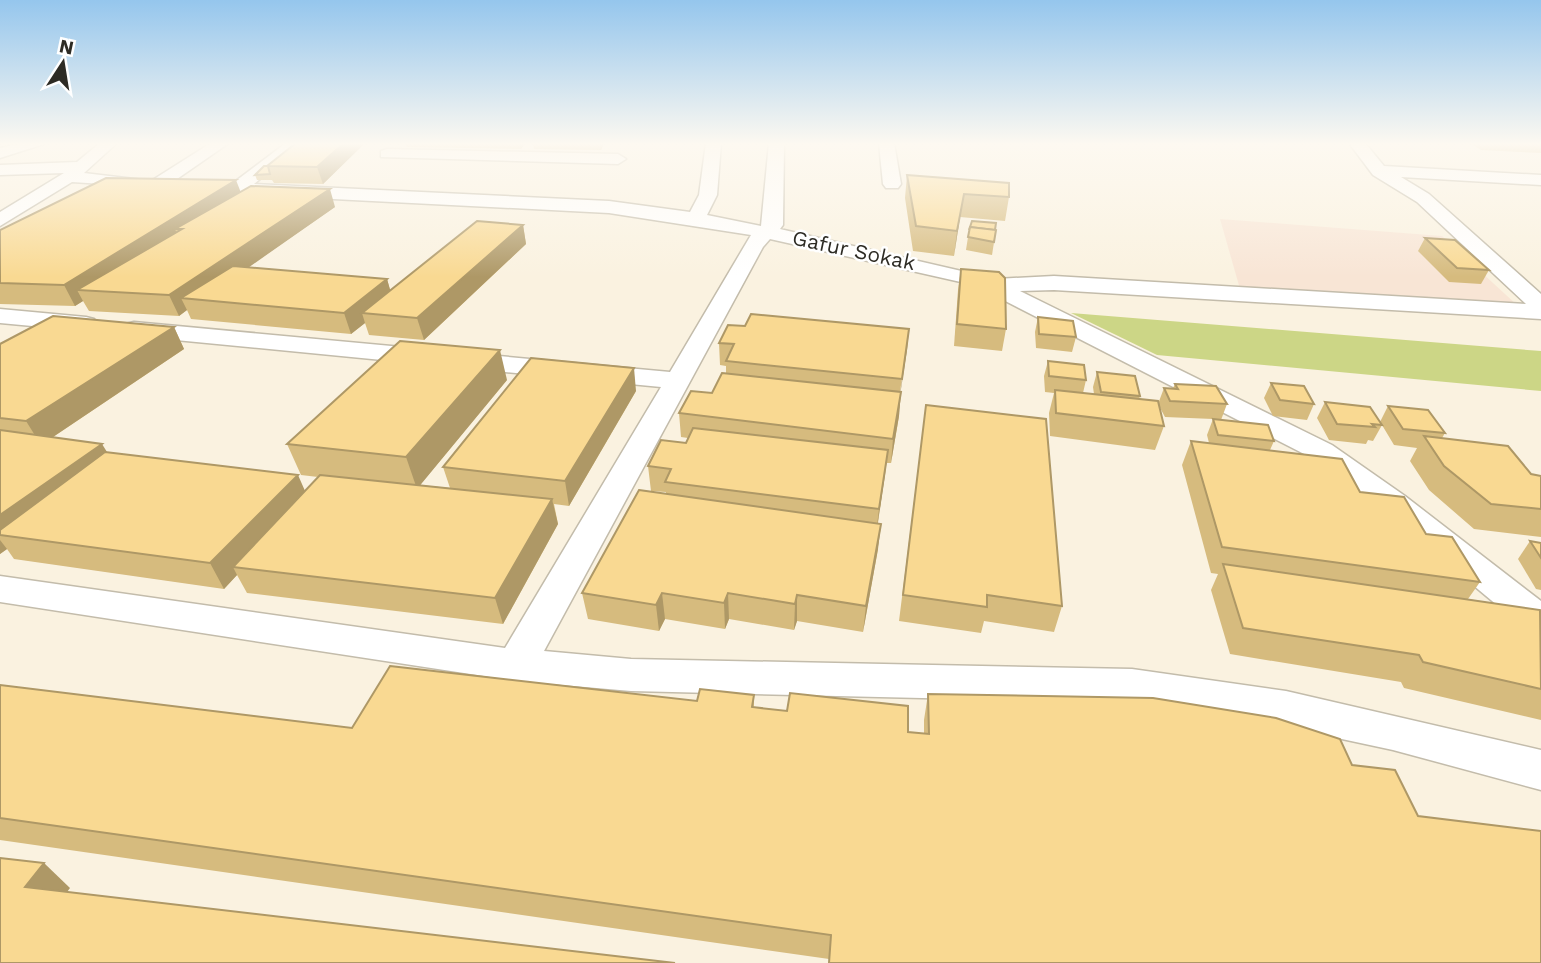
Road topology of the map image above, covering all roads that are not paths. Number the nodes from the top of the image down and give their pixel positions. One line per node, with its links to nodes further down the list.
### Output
1 (49, 188): 7 (street)
2 (419, 188): 6 (street, Gafur Sokak)
3 (709, 188): 11 (street)
4 (776, 188): 12 (street)
5 (1407, 188): 14 (street)
6 (544, 203): 10 (street); 11 (street, Gafur Sokak)
7 (24, 204): 8 (street); 9 (street)
8 (0, 205)
9 (0, 219)
10 (525, 219)
11 (696, 219): 12 (street, Gafur Sokak)
12 (768, 233): 13 (street, Gafur Sokak); 17 (street)
13 (998, 286): 15 (street); 19 (street, Gafur Sokak)
14 (1541, 306)
15 (1541, 312)
16 (0, 316): 17 (street)
17 (678, 382): 20 (street)
18 (0, 589): 20 (street)
19 (1541, 621)
20 (516, 665): 21 (street)
21 (1541, 771)

